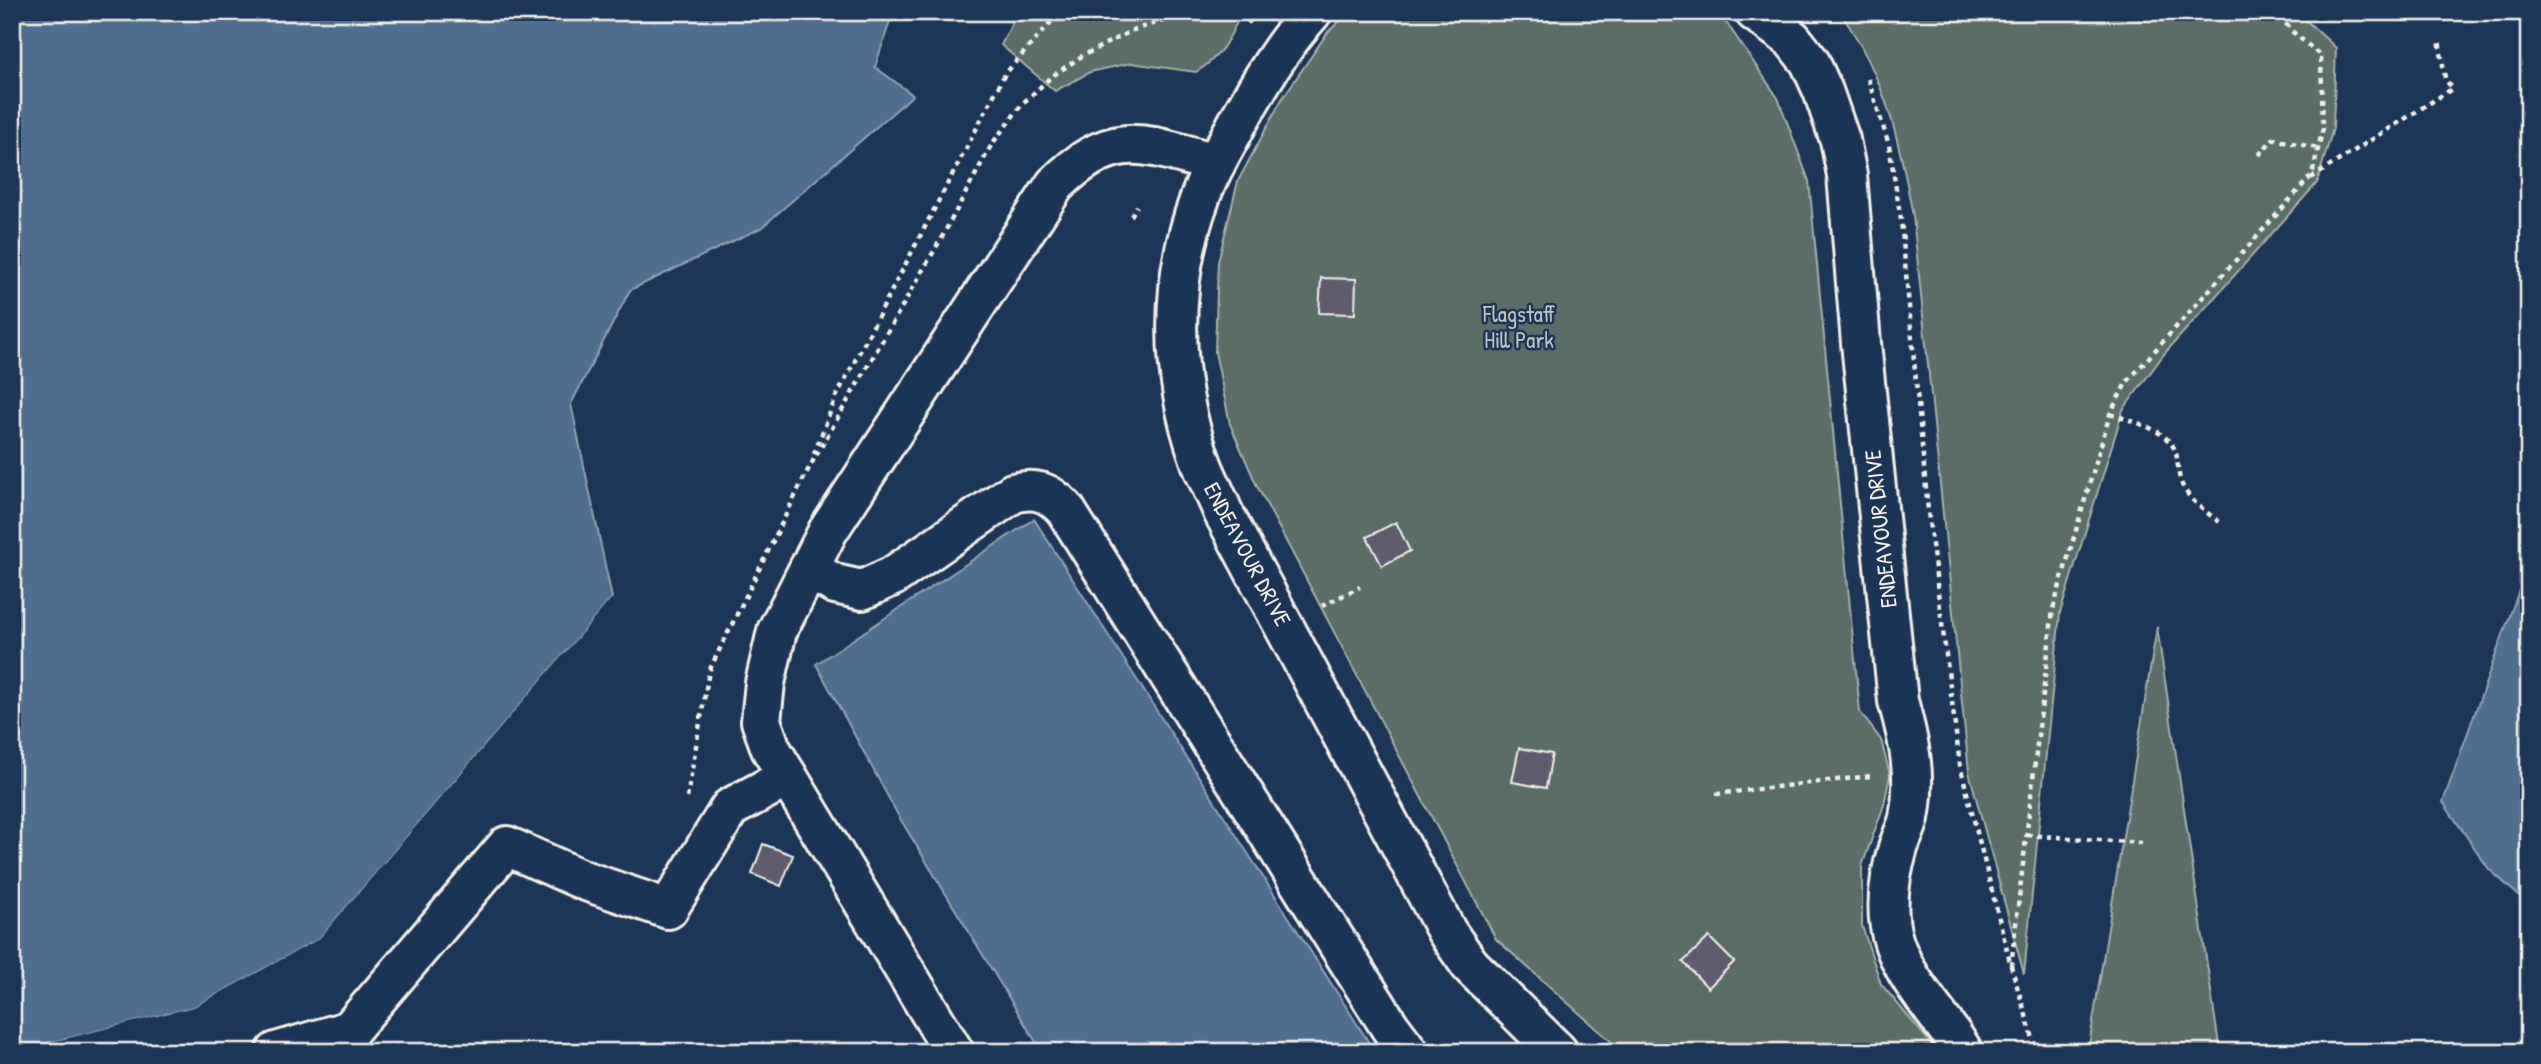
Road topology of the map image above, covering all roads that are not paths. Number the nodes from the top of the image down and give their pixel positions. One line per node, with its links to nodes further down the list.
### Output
1 (1312, 12): 3 (street, ENDEAVOUR DRIVE)
2 (1755, 12): 11 (street, ENDEAVOUR DRIVE)
3 (1216, 163): 4 (street); 10 (street, ENDEAVOUR DRIVE)
4 (809, 569): 5 (street); 9 (street)
5 (788, 776): 6 (street); 8 (street)
6 (340, 1041): 7 (street)
7 (276, 1052)
8 (954, 1052)
9 (1409, 1052)
10 (1559, 1052)
11 (1963, 1052)

